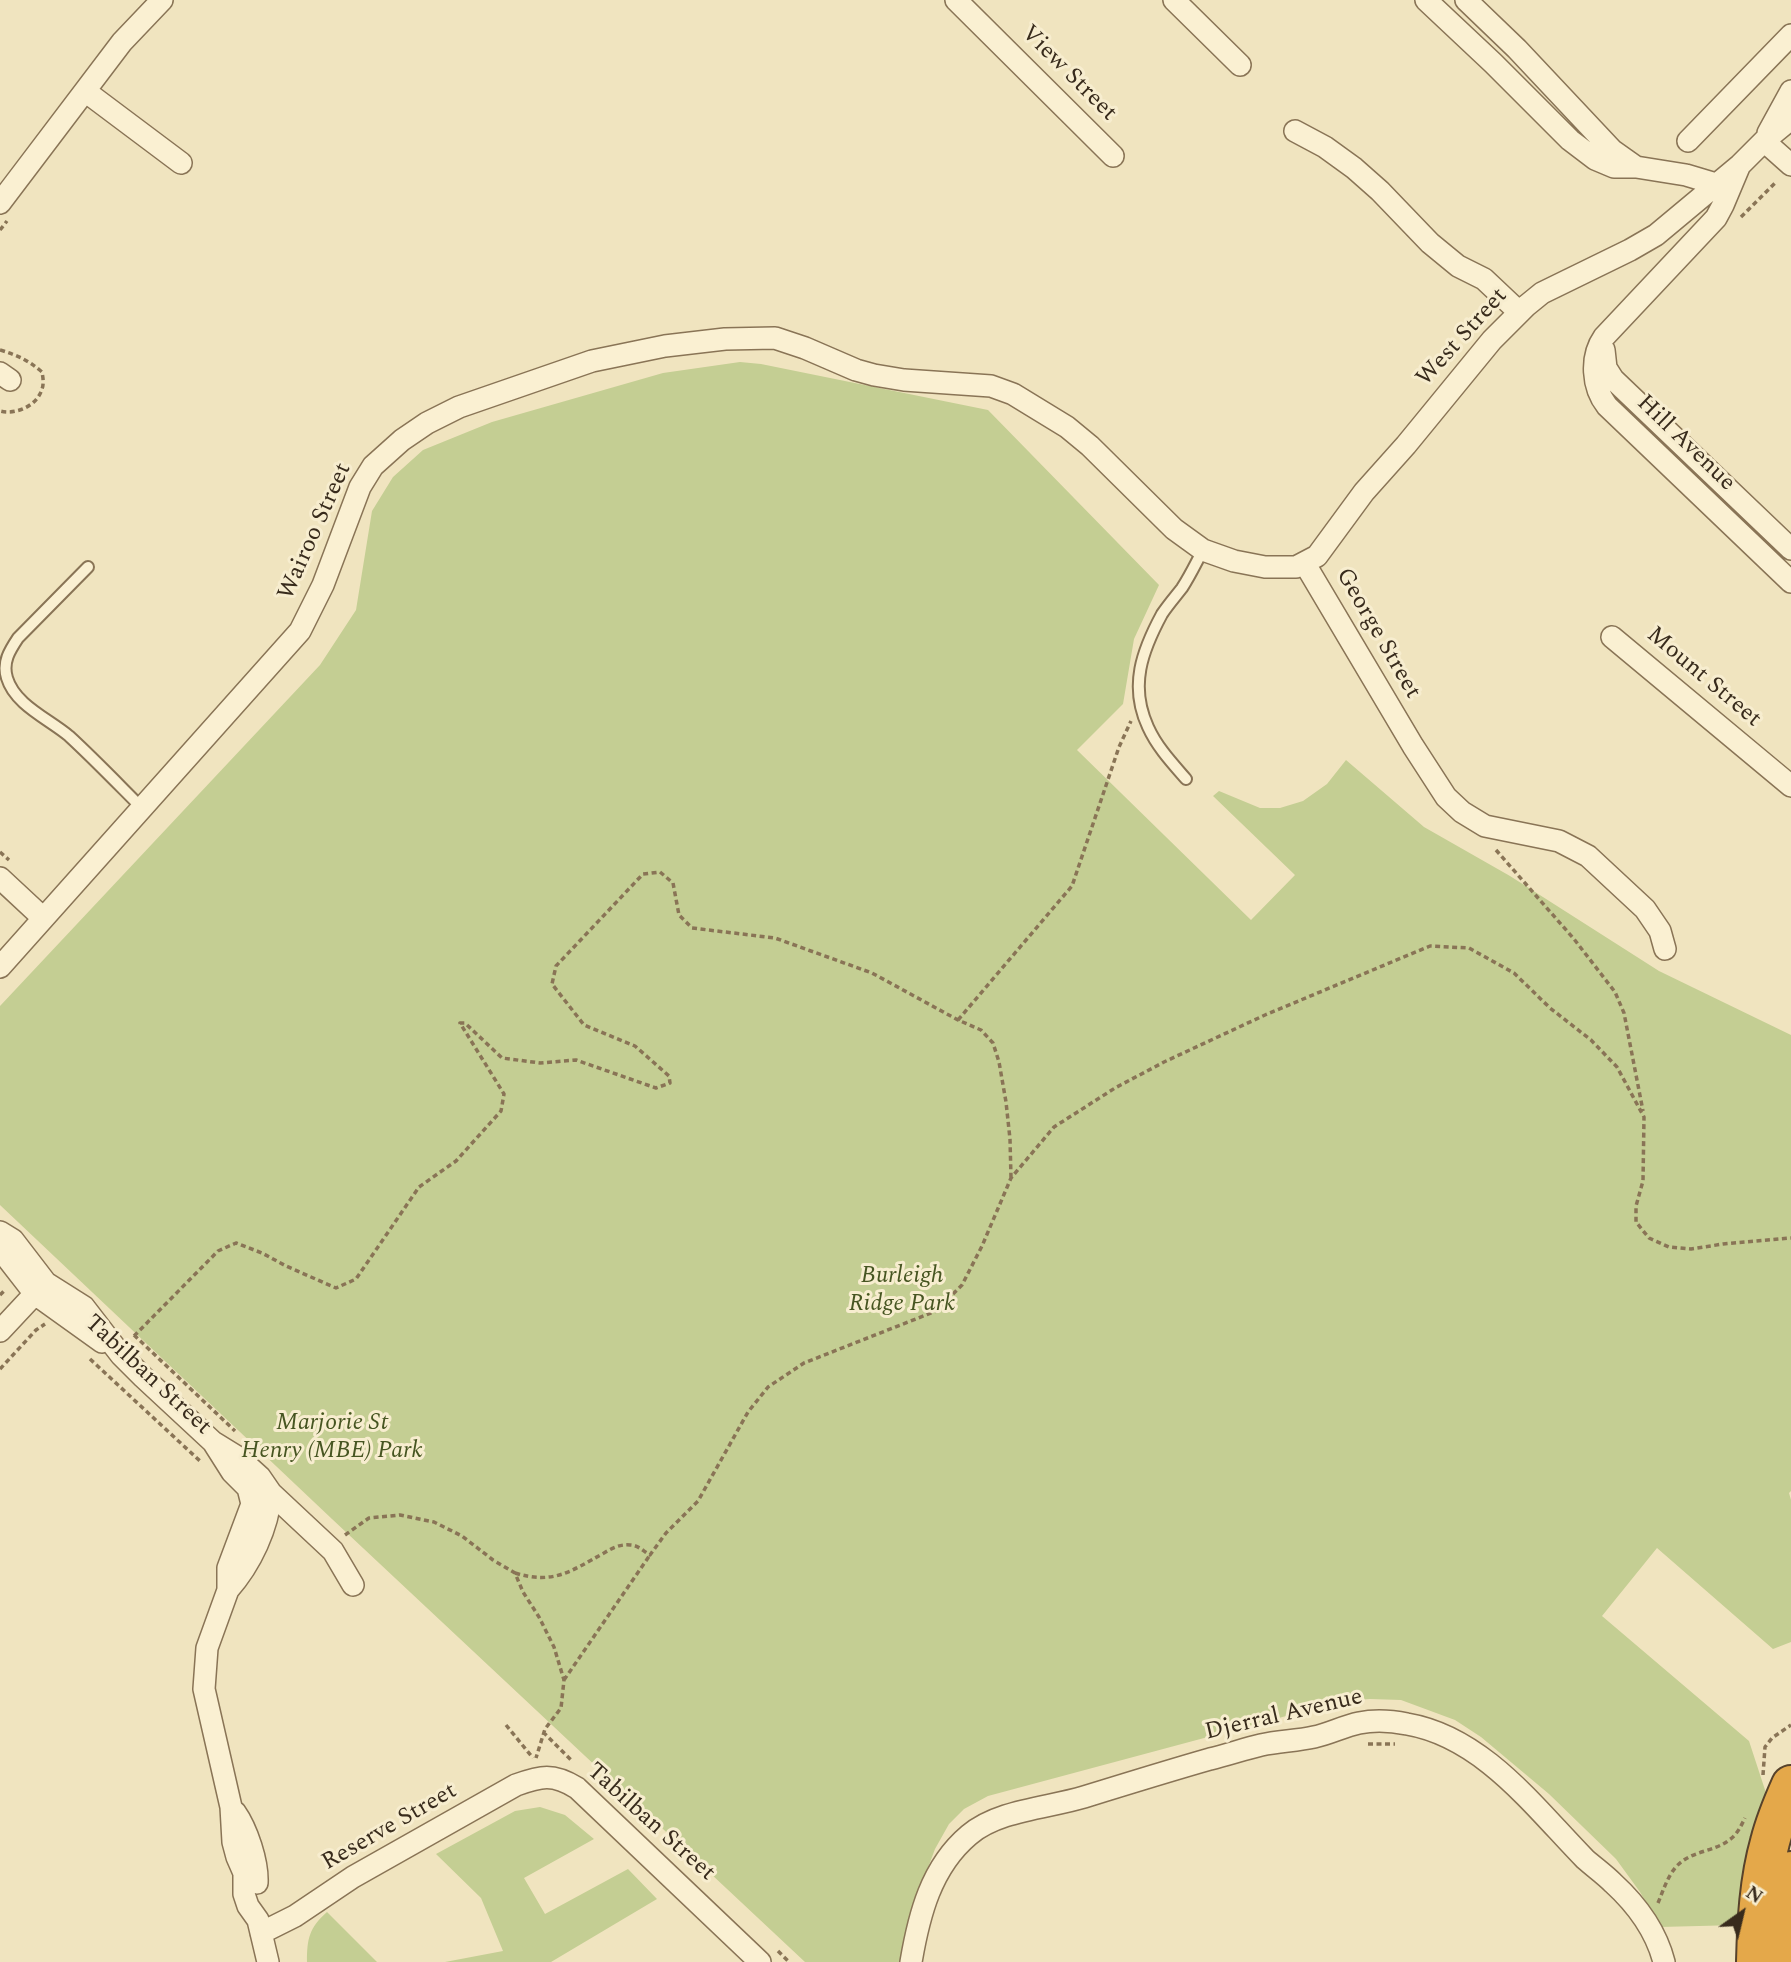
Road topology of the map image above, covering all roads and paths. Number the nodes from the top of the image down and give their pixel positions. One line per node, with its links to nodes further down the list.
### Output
1 (162, 0): 8 (street)
2 (956, 0): 14 (street, View Street)
3 (1174, 0): 7 (street)
4 (1426, 0): 17 (street)
5 (1465, 0): 17 (street)
6 (1791, 36): 12 (street)
7 (1240, 65)
8 (85, 91): 15 (street); 20 (street)
9 (1791, 91): 13 (street, West Street)
10 (1791, 119): 13 (street, West Street)
11 (1295, 131): 22 (street)
12 (1688, 141)
13 (1764, 141): 16 (street, West Street); 18 (street)
14 (1113, 156)
15 (181, 163)
16 (1740, 165): 19 (street, West Street); 23 (street, Hill Avenue)
17 (1636, 167): 19 (street)
18 (1788, 173): 21 (path)
19 (1716, 184): 22 (street, West Street)
20 (0, 203)
21 (1734, 224)
22 (1519, 312): 27 (street, West Street)
23 (1613, 325): 25 (street, Hill Avenue); 29 (street, Hill Avenue)
24 (804, 348): 26 (street, George Street); 34 (street, Wairoo Street)
25 (1791, 549)
26 (1203, 550): 27 (street, George Street); 31 (lane)
27 (1305, 564): 38 (street, George Street)
28 (88, 567): 34 (lane)
29 (1791, 582)
30 (1612, 637): 33 (street, Mount Street)
31 (1139, 702): 32 (lane); 40 (path)
32 (1186, 779)
33 (1791, 786)
34 (142, 808): 37 (street, Wairoo Street)
35 (1490, 843): 41 (path)
36 (0, 878): 37 (street)
37 (43, 918): 39 (street, Wairoo Street)
38 (1665, 949)
39 (0, 967)
40 (958, 1020): 42 (path); 49 (path)
41 (1644, 1116): 42 (path); 44 (path)
42 (1011, 1178): 55 (path)
43 (0, 1232): 46 (street, Tabilban Street)
44 (1791, 1238)
45 (0, 1249): 46 (street, Tabilban Street)
46 (40, 1289): 48 (street); 53 (street, Tabilban Street)
47 (50, 1323): 51 (path)
48 (0, 1331)
49 (134, 1336)
50 (87, 1356): 52 (path, Tabilban Street)
51 (0, 1368)
52 (203, 1465)
53 (261, 1494): 57 (street, Tabilban Street); 70 (street)
54 (345, 1535): 56 (path)
55 (650, 1555): 56 (path); 58 (path)
56 (516, 1573): 58 (path)
57 (353, 1585)
58 (564, 1680): 61 (path)
59 (506, 1724): 65 (path)
60 (1791, 1724): 66 (path)
61 (543, 1732): 64 (path, Tabilban Street); 65 (path)
62 (1360, 1745): 63 (path)
63 (1399, 1745)
64 (570, 1760)
65 (542, 1768): 70 (street, Reserve Street); 72 (street, Tabilban Street)
66 (1776, 1782): 75 (highway)
67 (1749, 1812): 69 (path)
68 (1791, 1871): 76 (highway)
69 (1648, 1923): 73 (street, Djerral Avenue); 74 (street, Djerral Avenue)
70 (260, 1926): 71 (street)
71 (268, 1962)
72 (760, 1962)
73 (911, 1962)
74 (1664, 1962)
75 (1756, 1962)
76 (1784, 1962)

